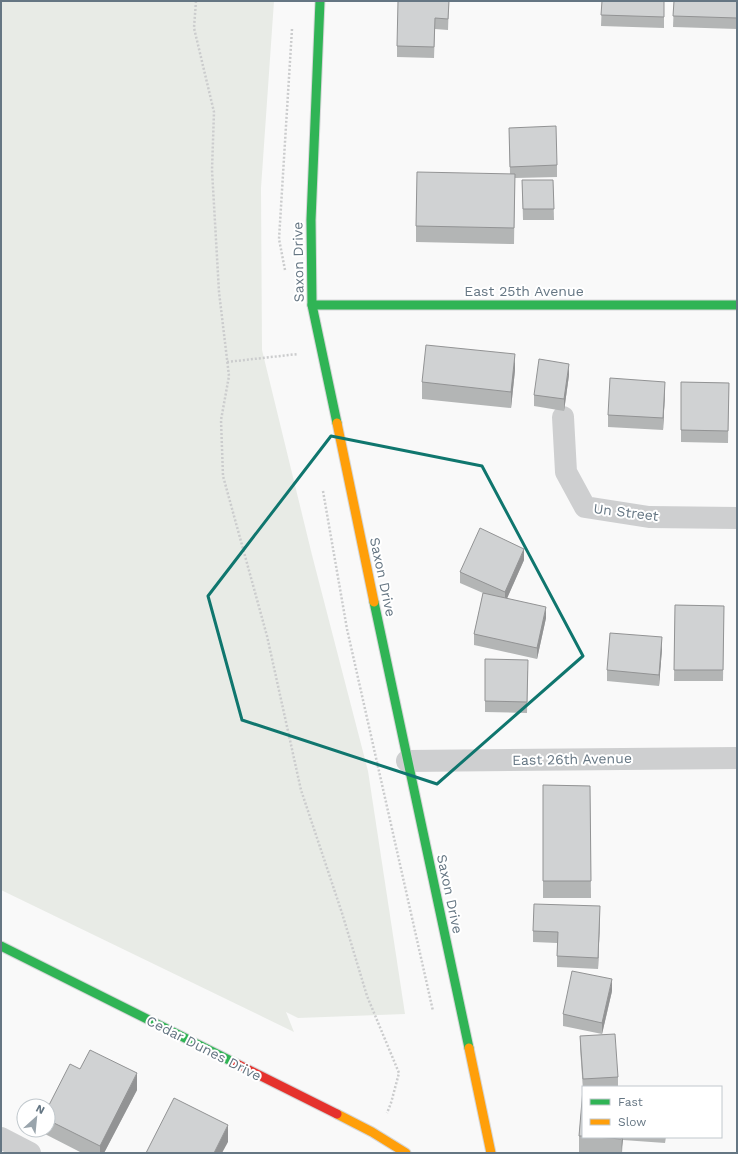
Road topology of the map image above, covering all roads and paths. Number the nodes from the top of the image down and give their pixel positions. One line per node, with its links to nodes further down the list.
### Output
1 (196, 1): 6 (path)
2 (320, 1): 3 (street, Saxon Drive)
3 (312, 305): 4 (street, East 25th Avenue); 10 (street, Saxon Drive)
4 (737, 305)
5 (300, 354): 6 (path)
6 (227, 362): 12 (path)
7 (563, 417): 8 (street, Un Street)
8 (737, 518)
9 (737, 758): 10 (street, East 26th Avenue)
10 (407, 761): 16 (street, Saxon Drive)
11 (1, 946): 15 (street, Cedar Dunes Drive)
12 (386, 1116)
13 (1, 1138): 14 (street)
14 (30, 1153)
15 (406, 1153)
16 (491, 1153)

